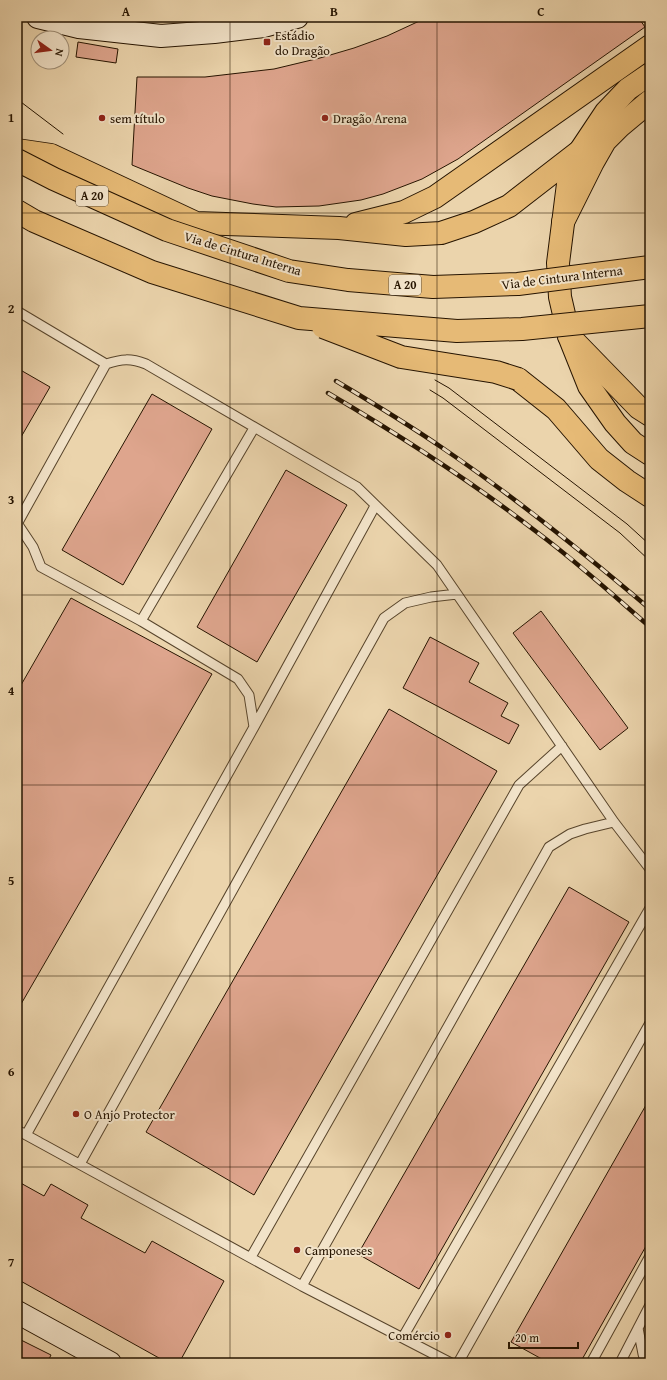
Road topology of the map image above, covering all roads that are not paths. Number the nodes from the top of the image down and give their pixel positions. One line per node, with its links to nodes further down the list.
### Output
1 (38, 17): 2 (main road)
2 (297, 17)
3 (650, 46): 11 (main road)
4 (650, 74): 7 (main road)
5 (650, 101): 10 (main road)
6 (17, 150): 11 (main road)
7 (580, 151): 10 (main road); 11 (main road)
8 (17, 160): 12 (main road, Via de Cintura Interna / A 20, bridge)
9 (17, 211): 15 (main road, bridge)
10 (562, 222): 16 (main road)
11 (339, 228)
12 (650, 267)
13 (17, 311): 17 (lane)
14 (650, 316): 15 (main road, bridge)
15 (299, 318): 21 (main road, bridge)
16 (569, 336): 18 (main road); 20 (main road)
17 (106, 364): 19 (lane); 23 (lane)
18 (645, 412)
19 (254, 428): 22 (lane); 25 (lane)
20 (650, 454)
21 (650, 496)
22 (375, 506): 24 (lane); 26 (lane)
23 (17, 523): 25 (lane)
24 (457, 594): 27 (lane); 34 (lane)
25 (141, 622): 26 (lane)
26 (254, 727): 33 (lane)
27 (562, 746): 28 (lane); 36 (lane)
28 (614, 822): 29 (lane); 37 (lane)
29 (650, 869)
30 (650, 908): 41 (lane)
31 (650, 1023): 44 (lane)
32 (17, 1130): 33 (lane)
33 (26, 1135): 34 (lane)
34 (80, 1164): 36 (lane)
35 (650, 1256): 45 (lane)
36 (251, 1257): 37 (lane)
37 (302, 1286): 41 (lane)
38 (650, 1305): 40 (lane)
39 (17, 1312): 42 (main road)
40 (638, 1328): 46 (lane); 47 (lane)
41 (404, 1337): 43 (lane)
42 (110, 1363)
43 (451, 1363)
44 (458, 1363)
45 (591, 1363)
46 (620, 1363)
47 (646, 1363)

